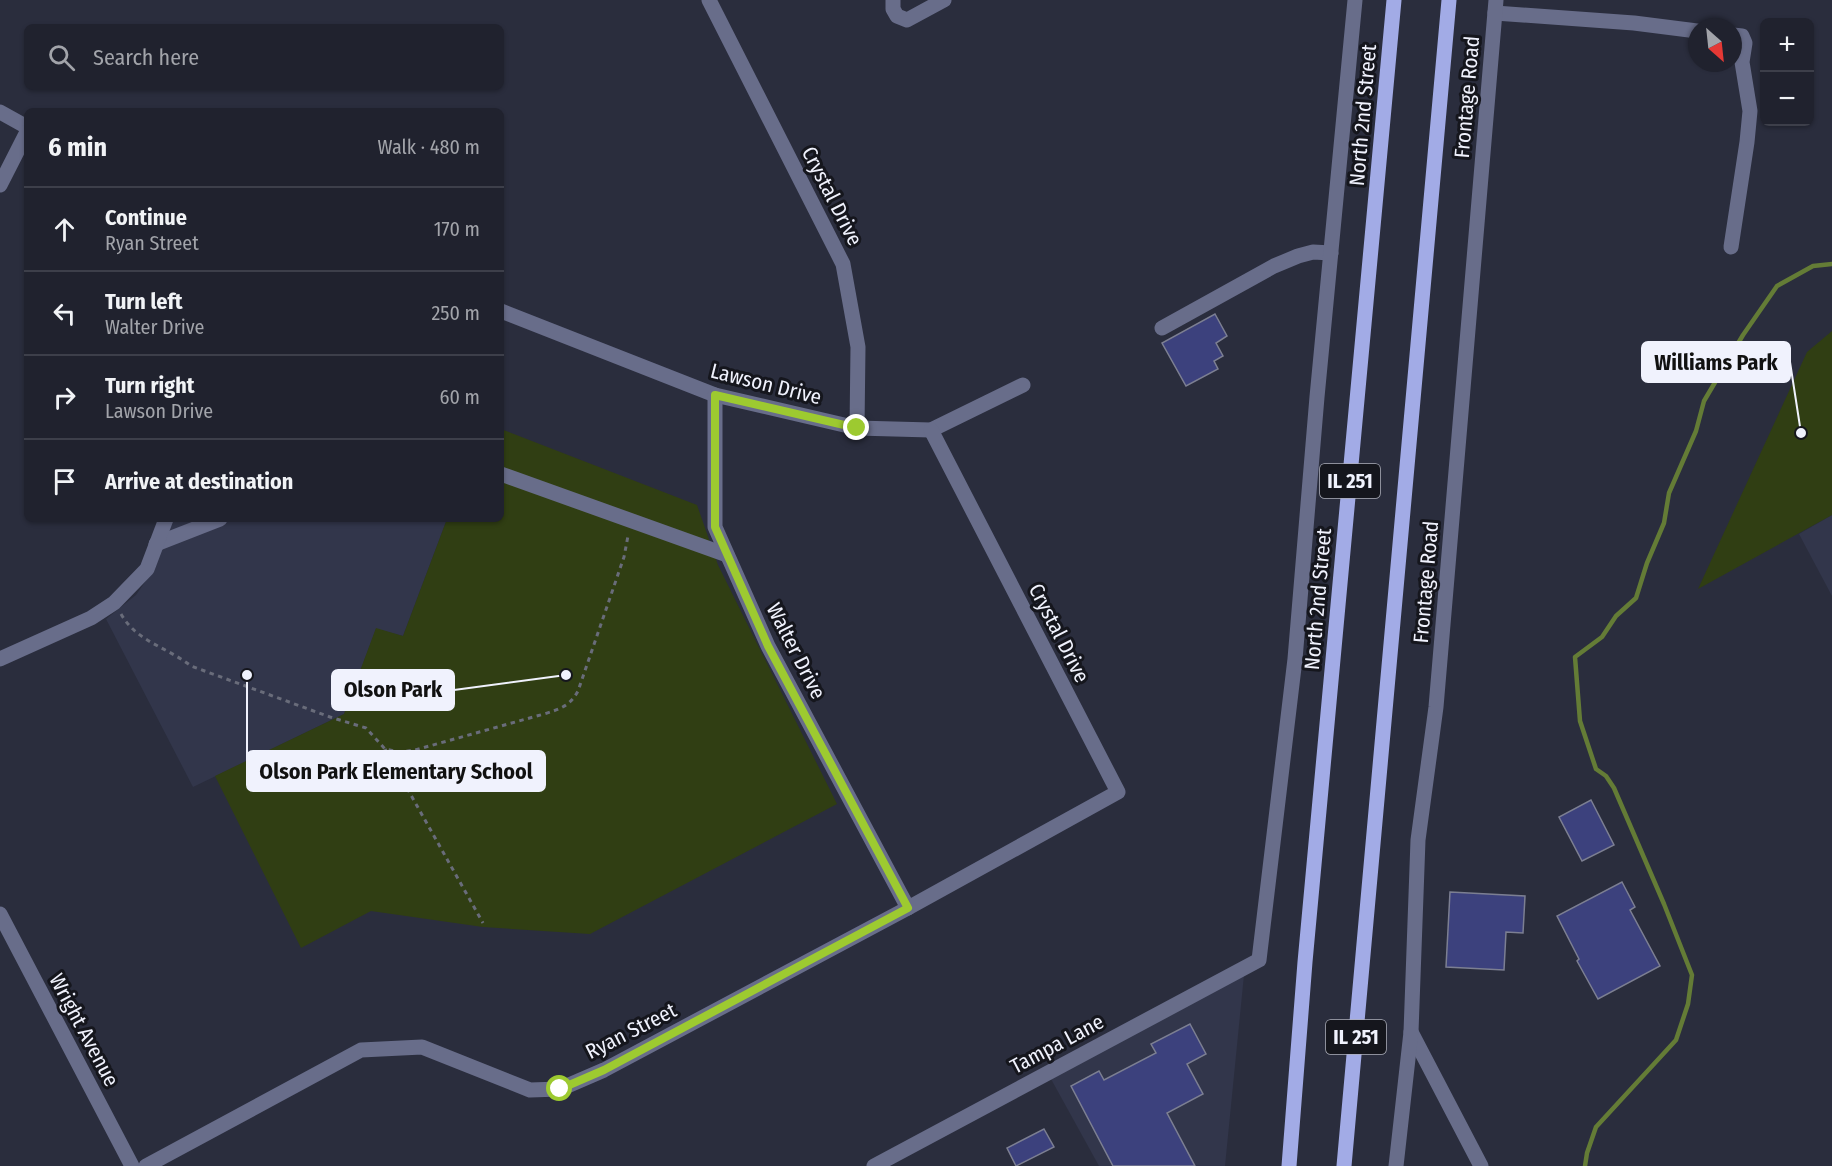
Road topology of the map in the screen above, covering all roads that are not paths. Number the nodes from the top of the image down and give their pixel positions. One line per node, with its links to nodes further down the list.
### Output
1 (709, 0): 22 (street, Crystal Drive)
2 (893, 0): 3 (street)
3 (944, 0)
4 (1355, 0): 17 (street)
5 (1394, 0): 37 (main road, North 2nd Street / IL 251)
6 (1449, 0): 38 (main road, IL 251)
7 (1495, 7): 8 (street); 33 (street, Frontage Road)
8 (1688, 30)
9 (1742, 36): 10 (street)
10 (1742, 62)
11 (1742, 62): 16 (street)
12 (0, 112): 13 (street)
13 (24, 125)
14 (24, 138): 15 (street)
15 (0, 185)
16 (1731, 247)
17 (1331, 253): 19 (street); 36 (street, Tampa Lane)
18 (504, 311): 21 (street, Lawson Drive)
19 (1162, 328)
20 (1023, 385): 23 (street, Lawson Drive)
21 (715, 395): 22 (street, Lawson Drive); 28 (street, Walter Drive)
22 (857, 428): 23 (street, Lawson Drive)
23 (931, 430): 30 (street, Crystal Drive)
24 (504, 475): 28 (street)
25 (165, 522): 27 (street)
26 (212, 522): 27 (street)
27 (156, 544): 29 (street)
28 (727, 555): 31 (street, Walter Drive)
29 (0, 659)
30 (1118, 792): 31 (street, Ryan Street)
31 (908, 908): 35 (street, Ryan Street)
32 (0, 914): 34 (street, Wright Avenue)
33 (1411, 1032): 39 (street, Frontage Road); 40 (street)
34 (132, 1166)
35 (146, 1166)
36 (874, 1166)
37 (1289, 1166)
38 (1344, 1166)
39 (1396, 1166)
40 (1481, 1166)

